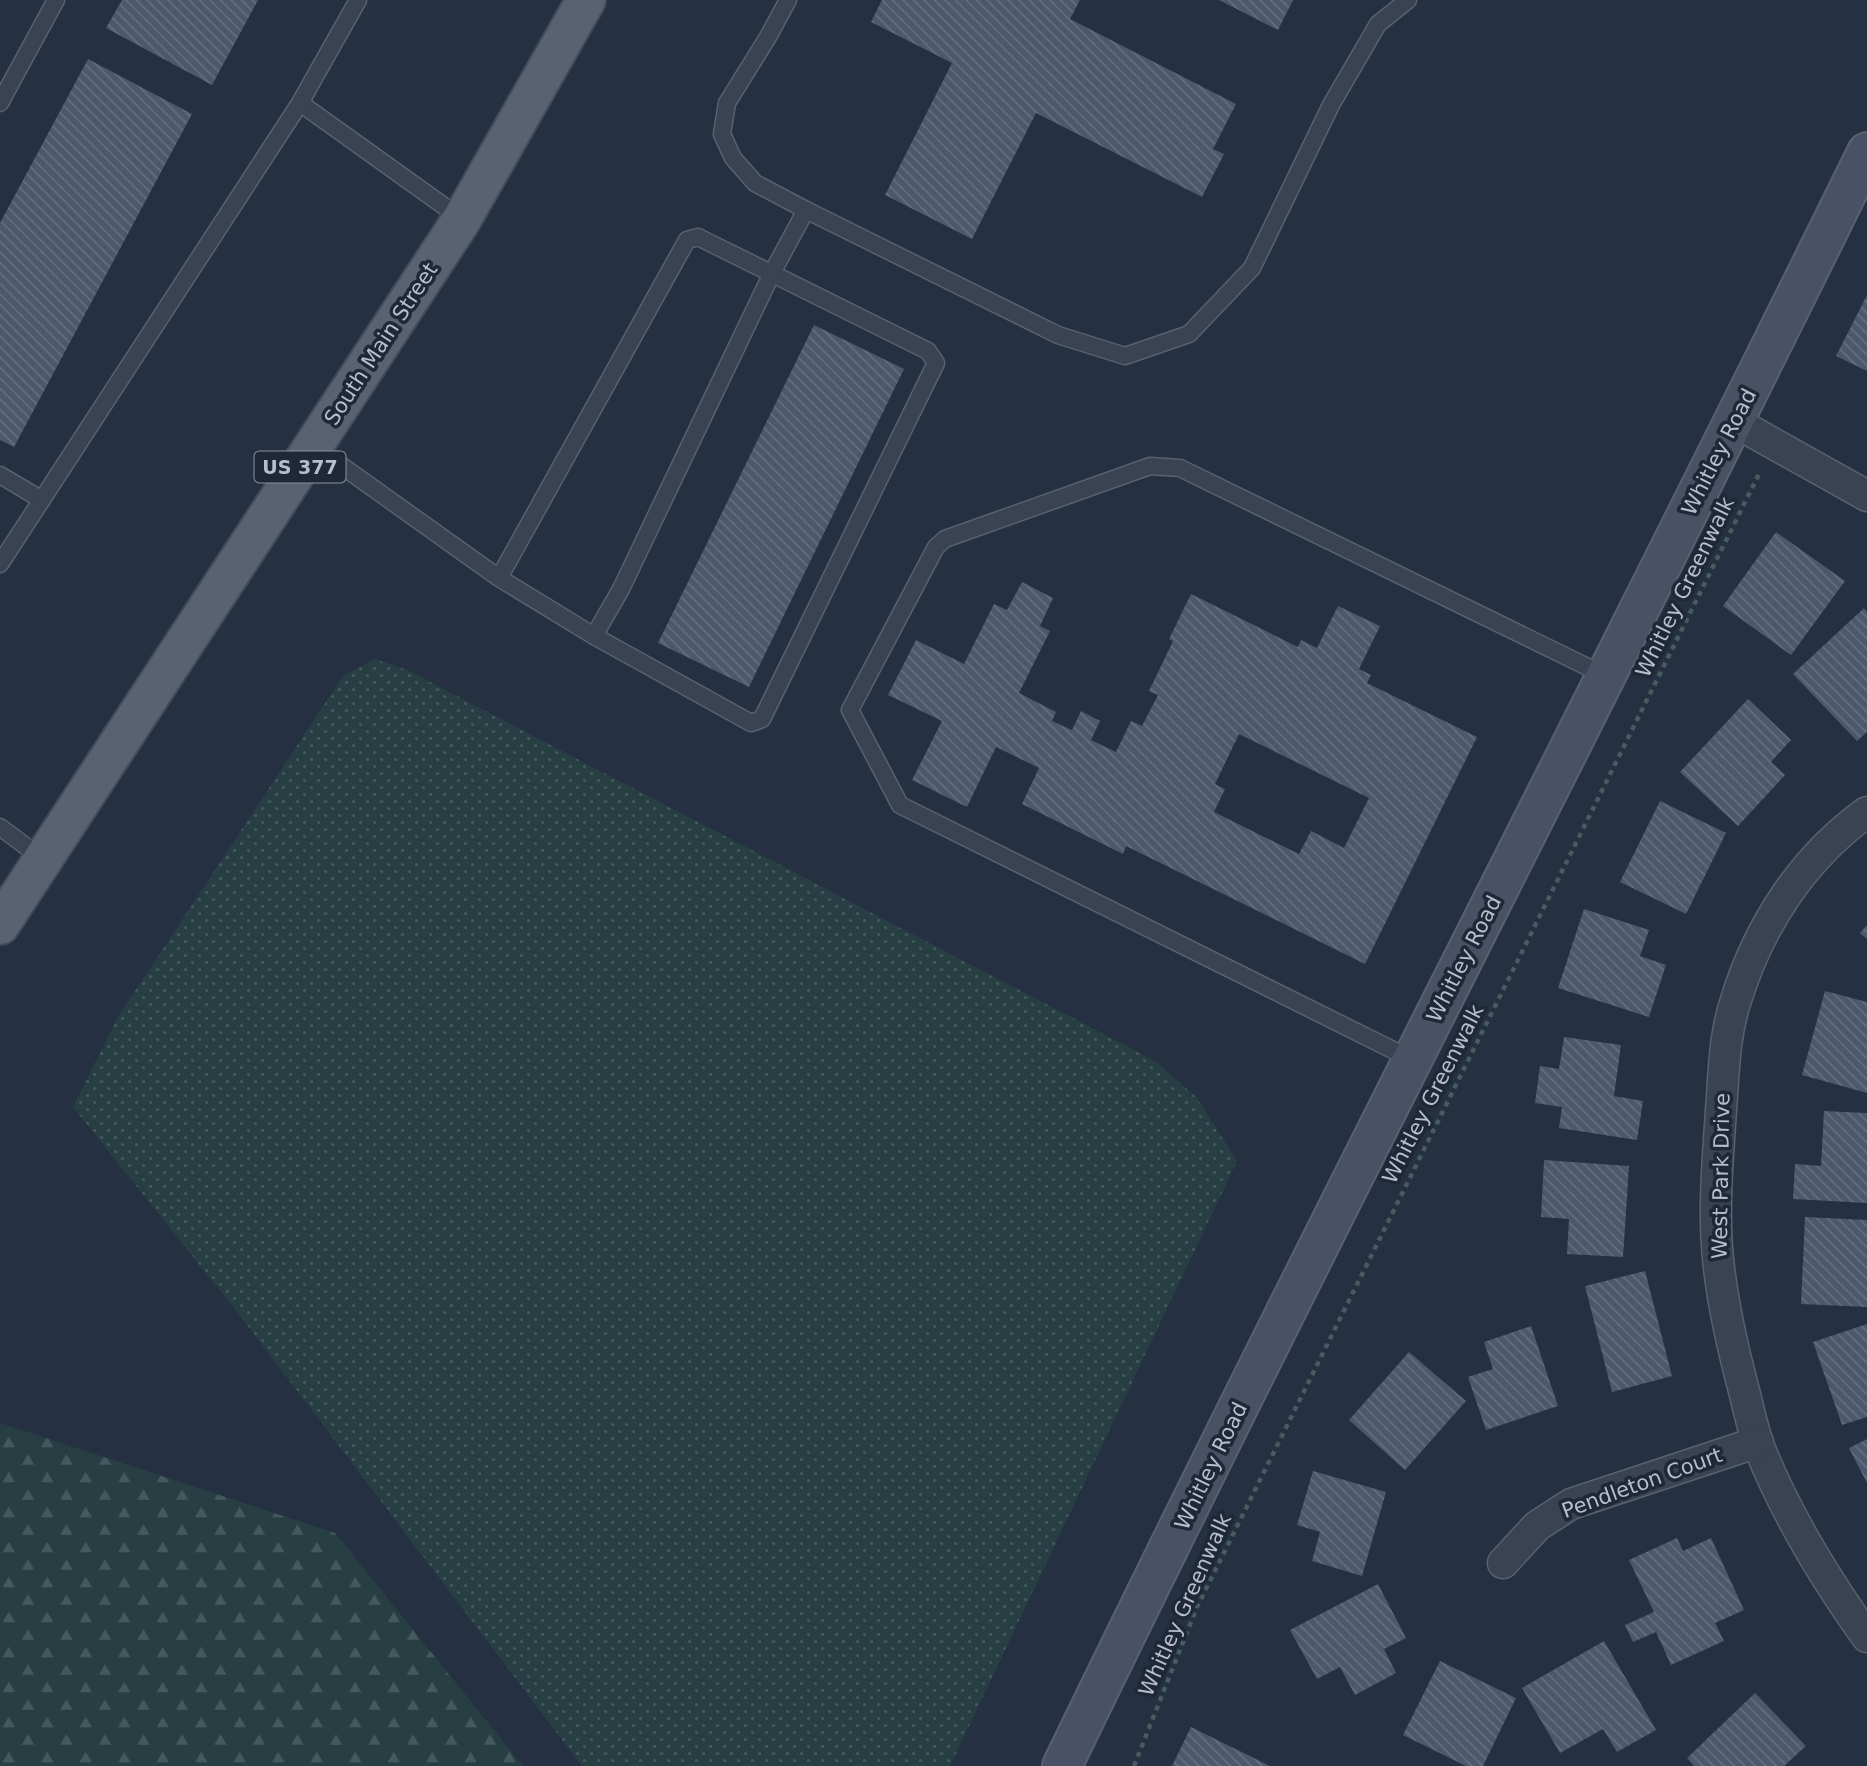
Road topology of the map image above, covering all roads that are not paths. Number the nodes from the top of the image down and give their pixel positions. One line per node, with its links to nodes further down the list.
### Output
1 (56, 0): 6 (lane)
2 (358, 0): 7 (lane)
3 (586, 0): 10 (main road, South Main Street / US 377)
4 (788, 0): 9 (lane)
5 (1408, 0): 9 (lane)
6 (0, 103)
7 (300, 103): 10 (lane); 16 (lane)
8 (1867, 152): 12 (street, Whitley Road)
9 (806, 210): 11 (lane)
10 (462, 219): 13 (main road, South Main Street / US 377)
11 (772, 273): 18 (lane); 19 (lane); 19 (lane)
12 (1734, 422): 15 (street); 20 (street, Whitley Road)
13 (314, 446): 18 (lane); 23 (main road, South Main Street / US 377)
14 (0, 475): 16 (lane)
15 (1867, 496)
16 (42, 500): 17 (lane)
17 (0, 564)
18 (499, 578): 19 (lane)
19 (594, 636)
20 (1606, 676): 25 (street, Whitley Road); 25 (lane)
21 (1867, 812): 26 (street, West Park Drive)
22 (0, 827): 23 (lane)
23 (44, 860): 24 (main road, South Main Street / US 377)
24 (0, 925)
25 (1413, 1060): 29 (street, Whitley Road)
26 (1758, 1442): 27 (street, Pendleton Court); 28 (street, West Park Drive)
27 (1503, 1563)
28 (1867, 1637)
29 (1062, 1766)

